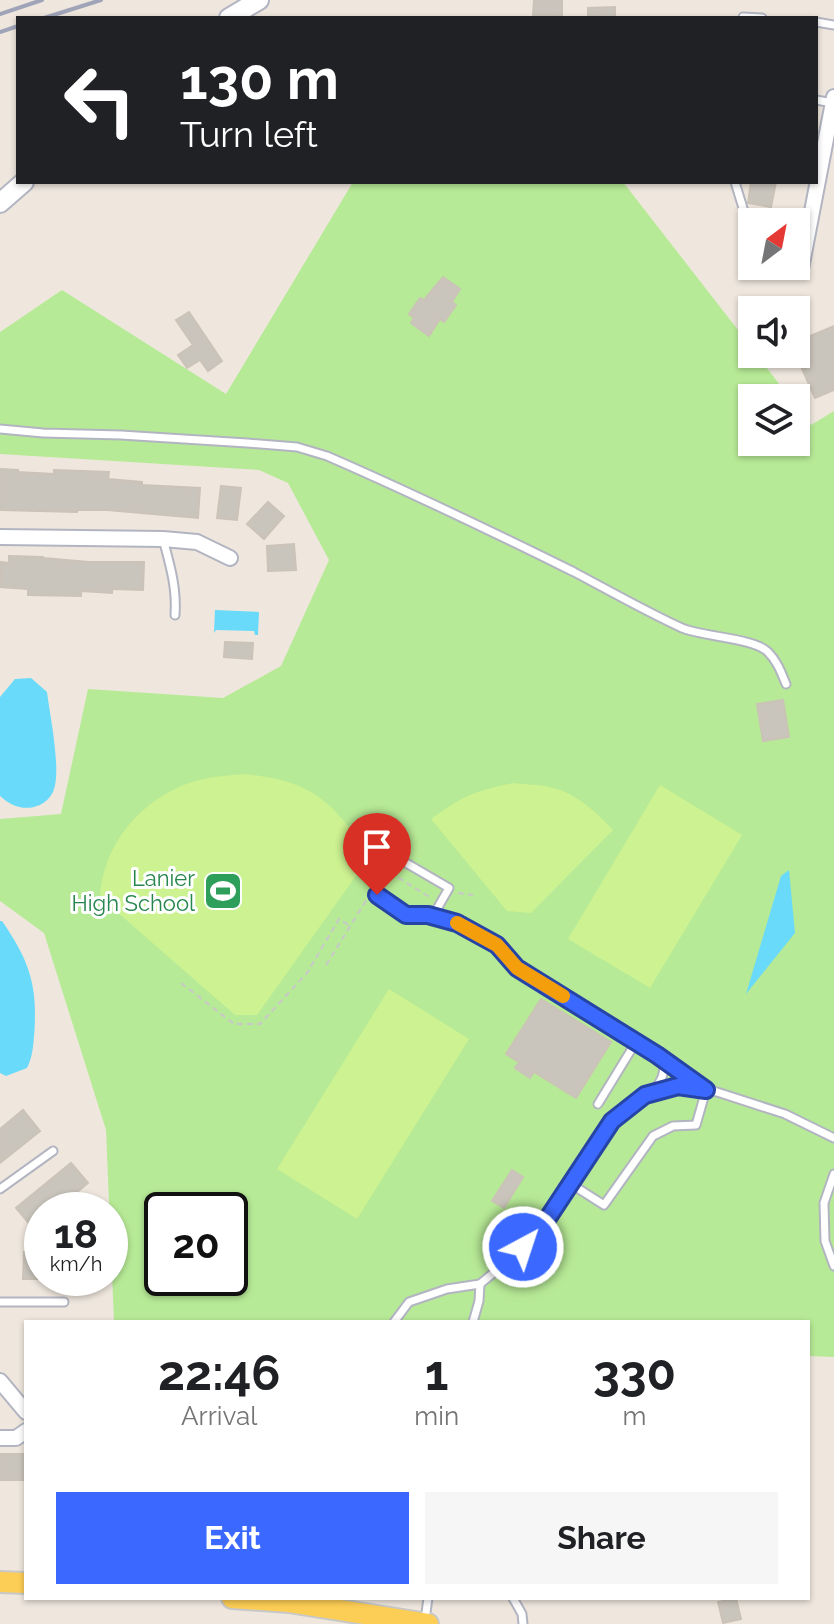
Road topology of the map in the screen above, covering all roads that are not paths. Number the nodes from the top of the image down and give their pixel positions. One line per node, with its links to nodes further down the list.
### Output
1 (259, 0): 2 (street)
2 (232, 16)
3 (833, 100): 4 (street)
4 (818, 174)
5 (22, 184): 8 (street)
6 (736, 184): 9 (lane)
7 (816, 184): 10 (street)
8 (0, 203)
9 (743, 208)
10 (810, 213)
11 (0, 429): 16 (lane)
12 (0, 537): 13 (street)
13 (163, 539): 14 (street); 15 (lane)
14 (230, 558)
15 (175, 615)
16 (786, 684)
17 (401, 860): 19 (lane)
18 (377, 895): 19 (lane)
19 (433, 916): 20 (lane)
20 (636, 1042): 21 (lane); 24 (lane)
21 (663, 1059): 22 (lane); 23 (lane)
22 (706, 1090): 23 (lane); 25 (lane); 28 (lane)
23 (652, 1093): 28 (lane)
24 (598, 1104)
25 (834, 1138)
26 (53, 1151): 29 (lane)
27 (834, 1174): 31 (lane)
28 (571, 1184): 33 (lane)
29 (0, 1189)
30 (834, 1236): 31 (lane)
31 (827, 1247): 32 (lane)
32 (834, 1266)
33 (480, 1284): 36 (lane); 37 (lane)
34 (0, 1302): 35 (lane)
35 (64, 1302)
36 (396, 1320)
37 (474, 1320)
38 (0, 1381): 39 (street)
39 (24, 1410)
40 (24, 1432): 41 (street)
41 (0, 1438)
42 (0, 1582): 43 (main road)
43 (24, 1583)
44 (260, 1600): 47 (main road)
45 (428, 1600): 47 (lane)
46 (514, 1600): 48 (lane)
47 (426, 1624)
48 (523, 1624)

